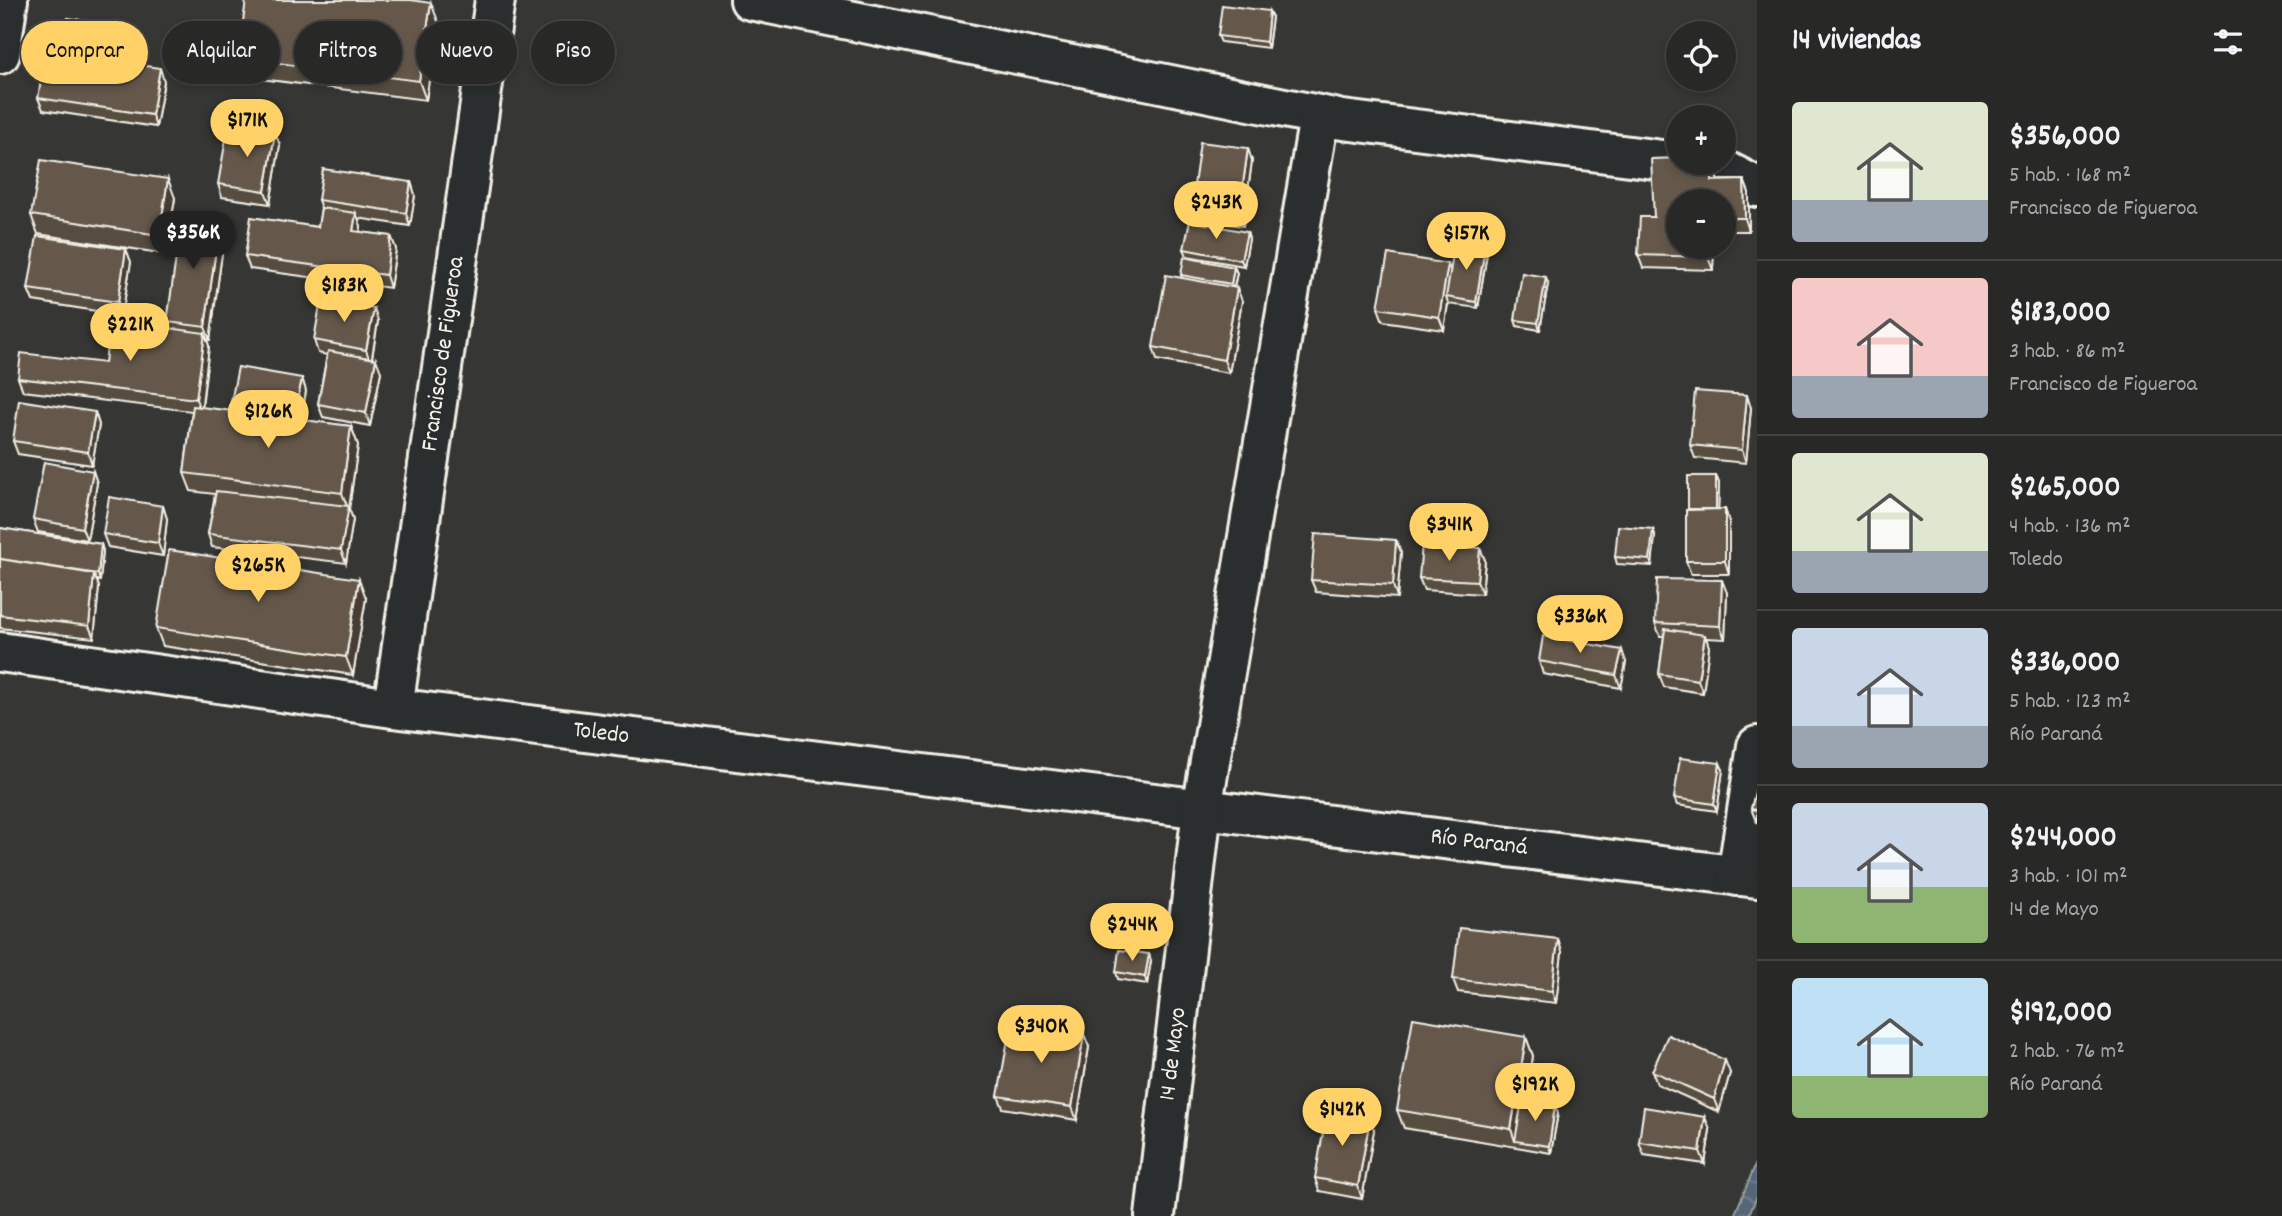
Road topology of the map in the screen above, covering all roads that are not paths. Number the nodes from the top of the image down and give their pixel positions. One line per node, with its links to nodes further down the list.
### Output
1 (8, 0): 4 (street)
2 (495, 0): 10 (street, Francisco de Figueroa)
3 (750, 0): 5 (street)
4 (0, 54)
5 (1334, 118): 6 (street); 12 (street, 14 de Mayo)
6 (1666, 160)
7 (1734, 175): 8 (street)
8 (1757, 187)
9 (0, 652): 10 (street, Toledo)
10 (393, 708): 12 (street, Toledo)
11 (1757, 746): 13 (street)
12 (1202, 809): 13 (street, Río Paraná); 14 (street, 14 de Mayo)
13 (1747, 877)
14 (1155, 1216)

